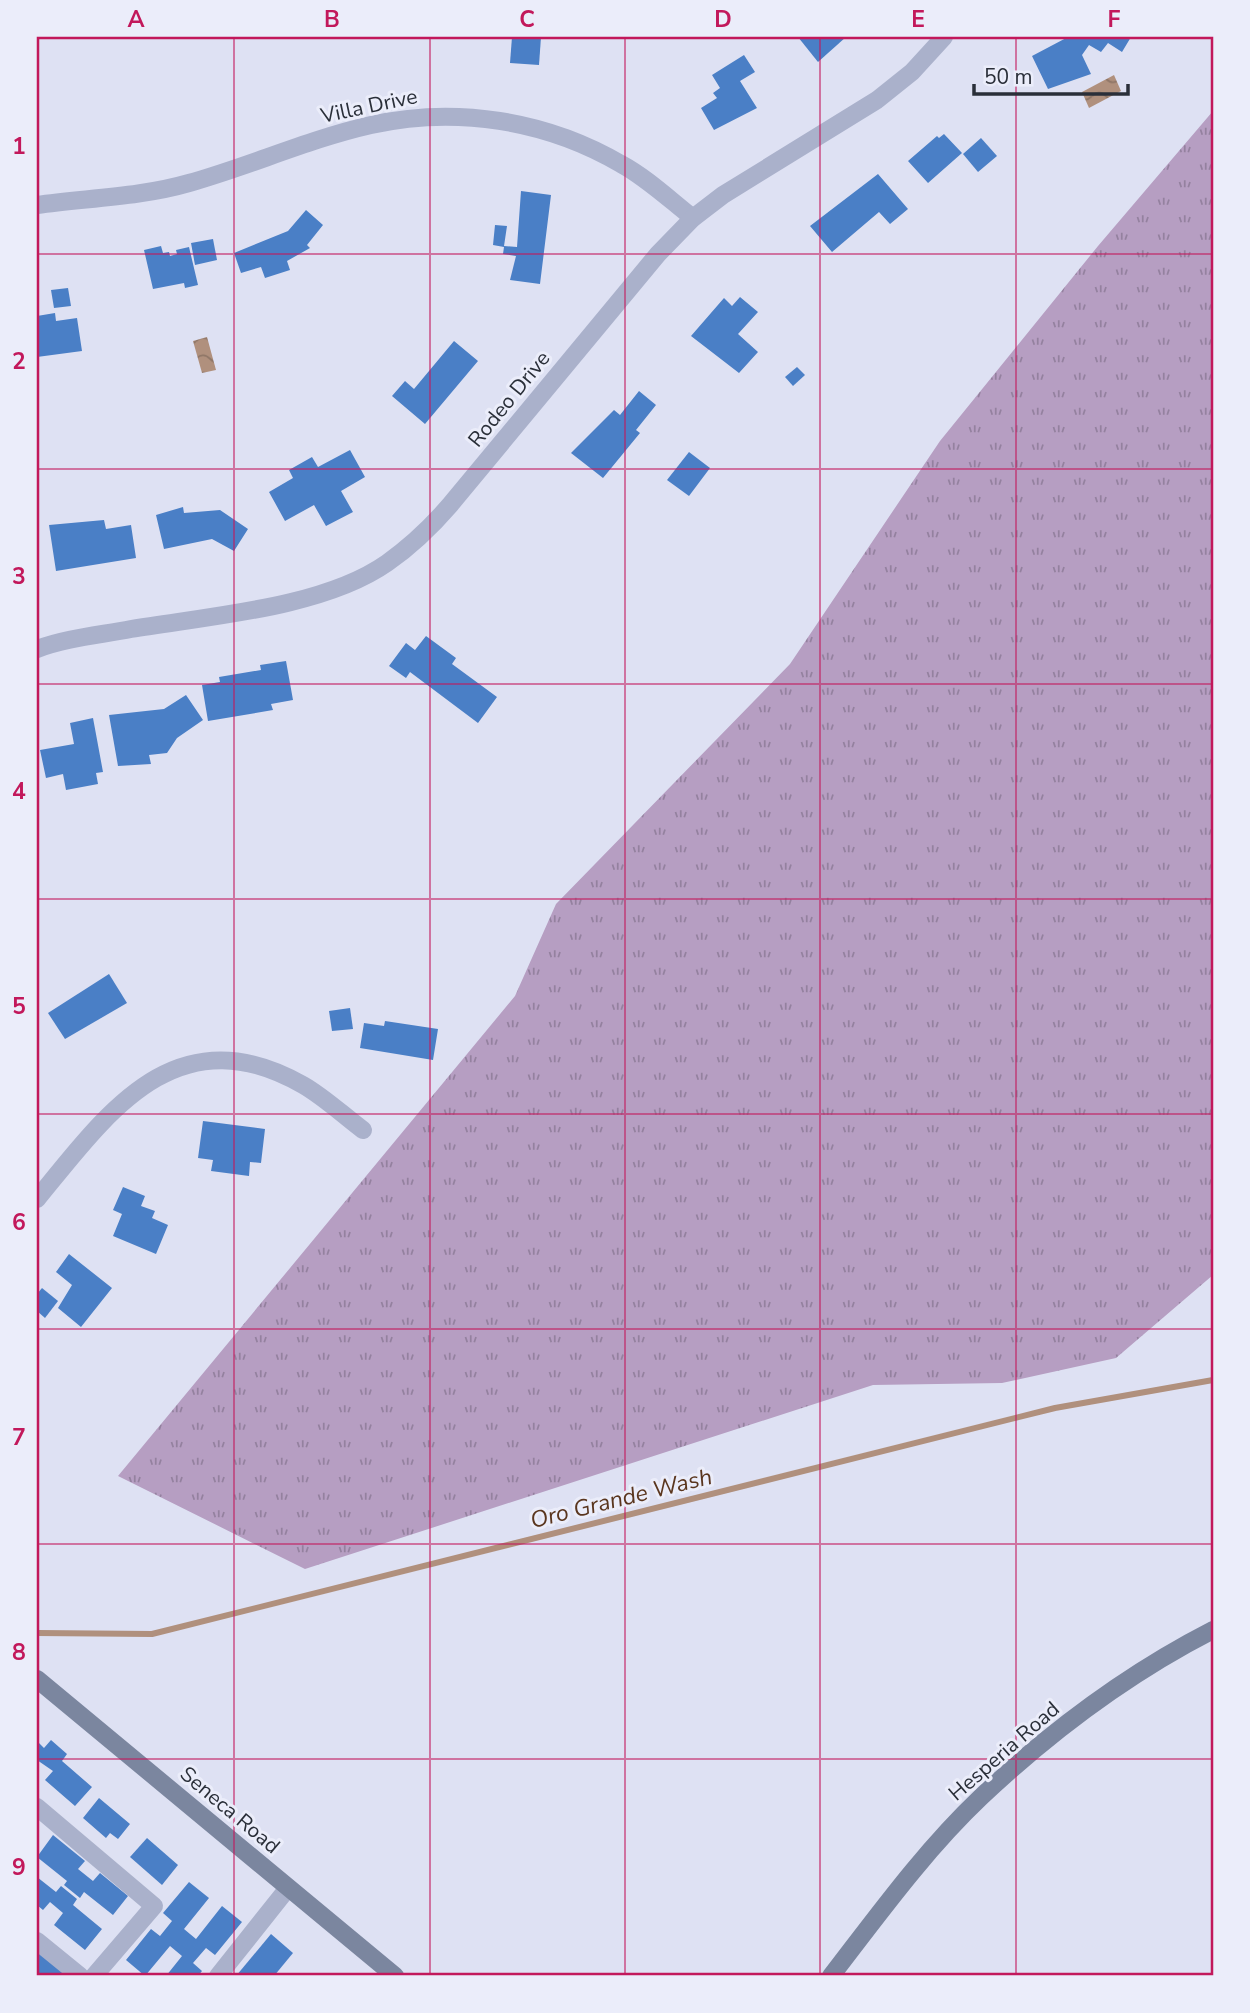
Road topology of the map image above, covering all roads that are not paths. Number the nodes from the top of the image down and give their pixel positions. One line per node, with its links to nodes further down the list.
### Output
1 (944, 37): 3 (street, Rodeo Drive)
2 (37, 205): 3 (street, Villa Drive)
3 (693, 218): 4 (street, Rodeo Drive)
4 (37, 649)
5 (363, 1130): 6 (street)
6 (37, 1199)
7 (1213, 1630): 16 (main road, Hesperia Road)
8 (37, 1679): 10 (main road, Seneca Road)
9 (37, 1807): 13 (street)
10 (288, 1888): 14 (street); 15 (main road, Seneca Road)
11 (37, 1941): 12 (street)
12 (80, 1976)
13 (94, 1976)
14 (218, 1976)
15 (395, 1976)
16 (831, 1976)

